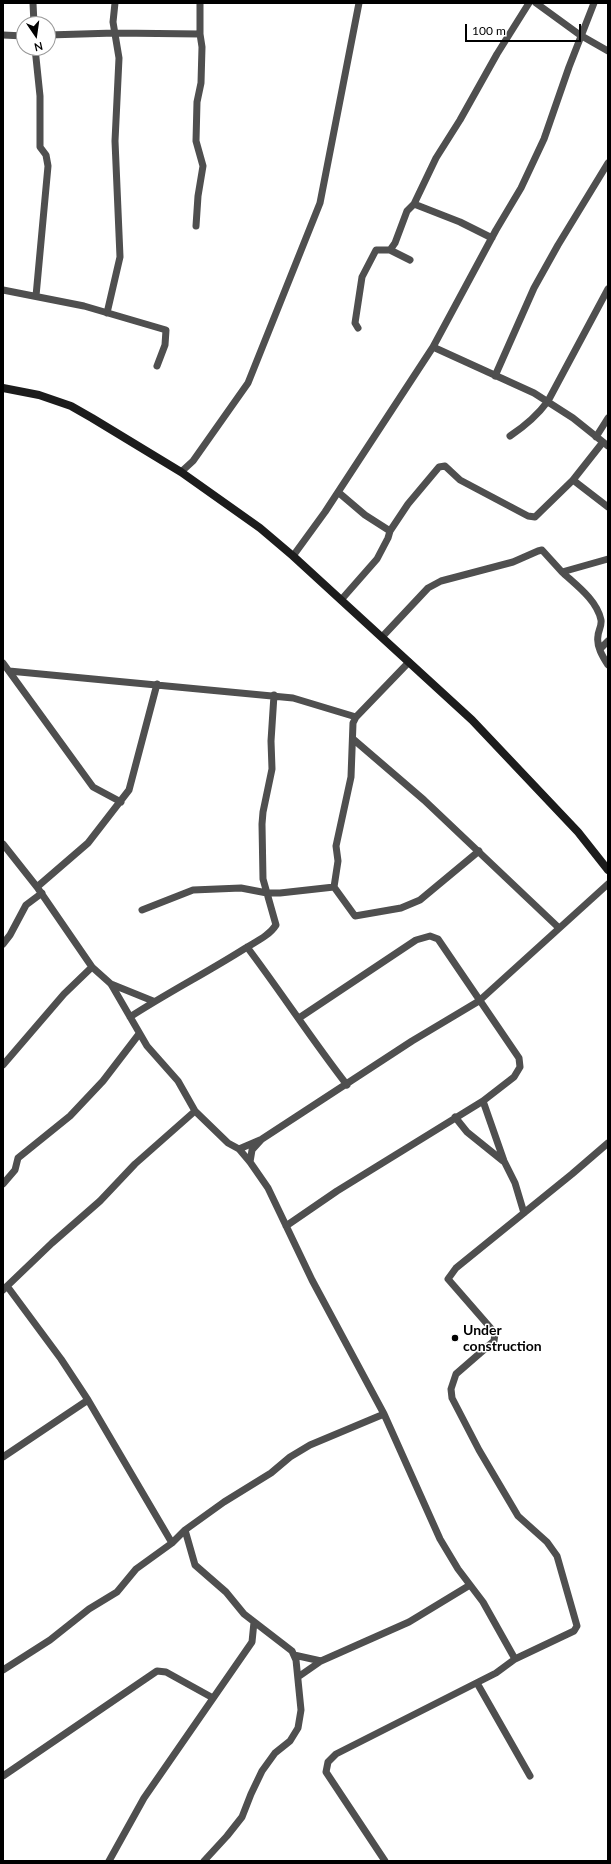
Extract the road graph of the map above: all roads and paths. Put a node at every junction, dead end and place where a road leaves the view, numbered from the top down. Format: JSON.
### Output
{"nodes":[{"id":1,"x":33,"y":3,"type":"edge"},
{"id":2,"x":115,"y":3,"type":"edge"},
{"id":3,"x":200,"y":3,"type":"edge"},
{"id":4,"x":359,"y":3,"type":"edge"},
{"id":5,"x":529,"y":3,"type":"edge"},
{"id":6,"x":536,"y":3,"type":"edge"},
{"id":7,"x":594,"y":3,"type":"edge"},
{"id":8,"x":34,"y":16,"type":"edge"},
{"id":9,"x":114,"y":33,"type":"junction"},
{"id":10,"x":200,"y":34,"type":"junction"},
{"id":11,"x":3,"y":35,"type":"edge"},
{"id":12,"x":580,"y":35,"type":"junction"},
{"id":13,"x":16,"y":36,"type":"edge"},
{"id":14,"x":56,"y":36,"type":"edge"},
{"id":15,"x":608,"y":51,"type":"edge"},
{"id":16,"x":36,"y":56,"type":"edge"},
{"id":17,"x":608,"y":163,"type":"edge"},
{"id":18,"x":414,"y":204,"type":"junction"},
{"id":19,"x":196,"y":226,"type":"dead end"},
{"id":20,"x":492,"y":238,"type":"junction"},
{"id":21,"x":390,"y":250,"type":"junction"},
{"id":22,"x":410,"y":260,"type":"dead end"},
{"id":23,"x":608,"y":289,"type":"edge"},
{"id":24,"x":3,"y":290,"type":"edge"},
{"id":25,"x":36,"y":296,"type":"junction"},
{"id":26,"x":107,"y":313,"type":"junction"},
{"id":27,"x":358,"y":328,"type":"dead end"},
{"id":28,"x":433,"y":347,"type":"junction"},
{"id":29,"x":157,"y":366,"type":"dead end"},
{"id":30,"x":495,"y":376,"type":"junction"},
{"id":31,"x":3,"y":388,"type":"edge"},
{"id":32,"x":548,"y":401,"type":"junction"},
{"id":33,"x":608,"y":418,"type":"edge"},
{"id":34,"x":510,"y":436,"type":"dead end"},
{"id":35,"x":596,"y":437,"type":"junction"},
{"id":36,"x":606,"y":444,"type":"edge"},
{"id":37,"x":181,"y":472,"type":"junction"},
{"id":38,"x":573,"y":480,"type":"junction"},
{"id":39,"x":338,"y":492,"type":"junction"},
{"id":40,"x":608,"y":506,"type":"edge"},
{"id":41,"x":390,"y":531,"type":"junction"},
{"id":42,"x":293,"y":556,"type":"junction"},
{"id":43,"x":608,"y":559,"type":"edge"},
{"id":44,"x":562,"y":572,"type":"junction"},
{"id":45,"x":341,"y":600,"type":"junction"},
{"id":46,"x":382,"y":637,"type":"junction"},
{"id":47,"x":608,"y":641,"type":"edge"},
{"id":48,"x":600,"y":649,"type":"junction"},
{"id":49,"x":409,"y":662,"type":"junction"},
{"id":50,"x":3,"y":663,"type":"edge"},
{"id":51,"x":608,"y":665,"type":"edge"},
{"id":52,"x":9,"y":671,"type":"junction"},
{"id":53,"x":157,"y":684,"type":"junction"},
{"id":54,"x":274,"y":695,"type":"junction"},
{"id":55,"x":356,"y":717,"type":"junction"},
{"id":56,"x":353,"y":739,"type":"junction"},
{"id":57,"x":121,"y":802,"type":"junction"},
{"id":58,"x":3,"y":844,"type":"edge"},
{"id":59,"x":479,"y":851,"type":"junction"},
{"id":60,"x":608,"y":870,"type":"edge"},
{"id":61,"x":608,"y":884,"type":"edge"},
{"id":62,"x":334,"y":887,"type":"junction"},
{"id":63,"x":40,"y":890,"type":"junction"},
{"id":64,"x":267,"y":893,"type":"junction"},
{"id":65,"x":142,"y":910,"type":"dead end"},
{"id":66,"x":559,"y":928,"type":"junction"},
{"id":67,"x":3,"y":944,"type":"edge"},
{"id":68,"x":247,"y":947,"type":"junction"},
{"id":69,"x":92,"y":967,"type":"junction"},
{"id":70,"x":111,"y":984,"type":"junction"},
{"id":71,"x":479,"y":1001,"type":"junction"},
{"id":72,"x":153,"y":1002,"type":"junction"},
{"id":73,"x":130,"y":1017,"type":"junction"},
{"id":74,"x":299,"y":1018,"type":"junction"},
{"id":75,"x":139,"y":1034,"type":"junction"},
{"id":76,"x":3,"y":1065,"type":"edge"},
{"id":77,"x":347,"y":1085,"type":"junction"},
{"id":78,"x":484,"y":1101,"type":"junction"},
{"id":79,"x":195,"y":1111,"type":"junction"},
{"id":80,"x":455,"y":1117,"type":"junction"},
{"id":81,"x":262,"y":1139,"type":"junction"},
{"id":82,"x":608,"y":1143,"type":"edge"},
{"id":83,"x":239,"y":1149,"type":"junction"},
{"id":84,"x":504,"y":1161,"type":"junction"},
{"id":85,"x":250,"y":1162,"type":"junction"},
{"id":86,"x":3,"y":1184,"type":"edge"},
{"id":87,"x":524,"y":1214,"type":"junction"},
{"id":88,"x":286,"y":1226,"type":"junction"},
{"id":89,"x":5,"y":1288,"type":"edge"},
{"id":90,"x":88,"y":1400,"type":"junction"},
{"id":91,"x":384,"y":1414,"type":"junction"},
{"id":92,"x":3,"y":1457,"type":"edge"},
{"id":93,"x":185,"y":1530,"type":"junction"},
{"id":94,"x":172,"y":1543,"type":"junction"},
{"id":95,"x":470,"y":1585,"type":"junction"},
{"id":96,"x":254,"y":1622,"type":"junction"},
{"id":97,"x":294,"y":1655,"type":"junction"},
{"id":98,"x":515,"y":1659,"type":"junction"},
{"id":99,"x":321,"y":1661,"type":"junction"},
{"id":100,"x":3,"y":1670,"type":"edge"},
{"id":101,"x":298,"y":1677,"type":"junction"},
{"id":102,"x":477,"y":1683,"type":"junction"},
{"id":103,"x":214,"y":1698,"type":"junction"},
{"id":104,"x":3,"y":1776,"type":"edge"},
{"id":105,"x":530,"y":1776,"type":"dead end"},
{"id":106,"x":113,"y":1860,"type":"edge"},
{"id":107,"x":204,"y":1861,"type":"edge"},
{"id":108,"x":385,"y":1861,"type":"edge"}],
"edges":[{"from":1,"to":8,"type":"street"},
{"from":2,"to":9,"type":"street"},
{"from":3,"to":10,"type":"street"},
{"from":4,"to":37,"type":"street"},
{"from":5,"to":18,"type":"street"},
{"from":6,"to":12,"type":"street"},
{"from":7,"to":12,"type":"street"},
{"from":9,"to":10,"type":"street"},
{"from":9,"to":14,"type":"street"},
{"from":9,"to":26,"type":"street"},
{"from":10,"to":19,"type":"street"},
{"from":11,"to":13,"type":"street"},
{"from":12,"to":15,"type":"street"},
{"from":12,"to":20,"type":"street"},
{"from":16,"to":25,"type":"street"},
{"from":17,"to":30,"type":"street"},
{"from":18,"to":20,"type":"street"},
{"from":18,"to":21,"type":"street"},
{"from":20,"to":28,"type":"street"},
{"from":21,"to":22,"type":"street"},
{"from":21,"to":27,"type":"street"},
{"from":23,"to":32,"type":"street"},
{"from":24,"to":25,"type":"street"},
{"from":25,"to":26,"type":"street"},
{"from":26,"to":29,"type":"street"},
{"from":28,"to":30,"type":"street"},
{"from":28,"to":39,"type":"street"},
{"from":30,"to":32,"type":"street"},
{"from":31,"to":37,"type":"street"},
{"from":32,"to":34,"type":"street"},
{"from":32,"to":35,"type":"street"},
{"from":33,"to":35,"type":"street"},
{"from":35,"to":36,"type":"street"},
{"from":36,"to":38,"type":"street"},
{"from":37,"to":42,"type":"street"},
{"from":38,"to":40,"type":"street"},
{"from":38,"to":41,"type":"street"},
{"from":39,"to":41,"type":"street"},
{"from":39,"to":42,"type":"street"},
{"from":41,"to":45,"type":"street"},
{"from":42,"to":45,"type":"street"},
{"from":43,"to":44,"type":"street"},
{"from":44,"to":46,"type":"street"},
{"from":44,"to":48,"type":"street"},
{"from":45,"to":46,"type":"street"},
{"from":46,"to":49,"type":"street"},
{"from":47,"to":48,"type":"street"},
{"from":48,"to":51,"type":"street"},
{"from":49,"to":55,"type":"street"},
{"from":49,"to":60,"type":"street"},
{"from":50,"to":52,"type":"street"},
{"from":52,"to":53,"type":"street"},
{"from":52,"to":57,"type":"street"},
{"from":53,"to":54,"type":"street"},
{"from":53,"to":57,"type":"street"},
{"from":54,"to":55,"type":"street"},
{"from":54,"to":64,"type":"street"},
{"from":55,"to":56,"type":"street"},
{"from":56,"to":59,"type":"street"},
{"from":56,"to":62,"type":"street"},
{"from":57,"to":63,"type":"street"},
{"from":58,"to":63,"type":"street"},
{"from":59,"to":62,"type":"street"},
{"from":59,"to":66,"type":"street"},
{"from":61,"to":66,"type":"street"},
{"from":62,"to":64,"type":"street"},
{"from":63,"to":67,"type":"street"},
{"from":63,"to":69,"type":"street"},
{"from":64,"to":65,"type":"street"},
{"from":64,"to":68,"type":"street"},
{"from":66,"to":71,"type":"street"},
{"from":68,"to":72,"type":"street"},
{"from":68,"to":74,"type":"street"},
{"from":69,"to":70,"type":"street"},
{"from":69,"to":76,"type":"street"},
{"from":70,"to":72,"type":"street"},
{"from":70,"to":73,"type":"street"},
{"from":71,"to":74,"type":"street"},
{"from":71,"to":77,"type":"street"},
{"from":71,"to":78,"type":"street"},
{"from":72,"to":73,"type":"street"},
{"from":73,"to":75,"type":"street"},
{"from":74,"to":77,"type":"street"},
{"from":75,"to":79,"type":"street"},
{"from":75,"to":86,"type":"street"},
{"from":77,"to":81,"type":"street"},
{"from":78,"to":80,"type":"street"},
{"from":78,"to":84,"type":"street"},
{"from":79,"to":83,"type":"street"},
{"from":79,"to":89,"type":"street"},
{"from":80,"to":84,"type":"street"},
{"from":80,"to":88,"type":"street"},
{"from":81,"to":83,"type":"street"},
{"from":81,"to":85,"type":"street"},
{"from":82,"to":87,"type":"street"},
{"from":83,"to":85,"type":"street"},
{"from":84,"to":87,"type":"street"},
{"from":85,"to":88,"type":"street"},
{"from":87,"to":98,"type":"street"},
{"from":88,"to":91,"type":"street"},
{"from":89,"to":90,"type":"street"},
{"from":90,"to":92,"type":"street"},
{"from":90,"to":94,"type":"street"},
{"from":91,"to":93,"type":"street"},
{"from":91,"to":95,"type":"street"},
{"from":93,"to":94,"type":"street"},
{"from":93,"to":96,"type":"street"},
{"from":94,"to":100,"type":"street"},
{"from":95,"to":98,"type":"street"},
{"from":95,"to":99,"type":"street"},
{"from":96,"to":97,"type":"street"},
{"from":96,"to":103,"type":"street"},
{"from":97,"to":99,"type":"street"},
{"from":97,"to":101,"type":"street"},
{"from":98,"to":102,"type":"street"},
{"from":99,"to":101,"type":"street"},
{"from":101,"to":107,"type":"street"},
{"from":102,"to":105,"type":"street"},
{"from":102,"to":108,"type":"street"},
{"from":103,"to":104,"type":"street"},
{"from":103,"to":106,"type":"street"}]}
